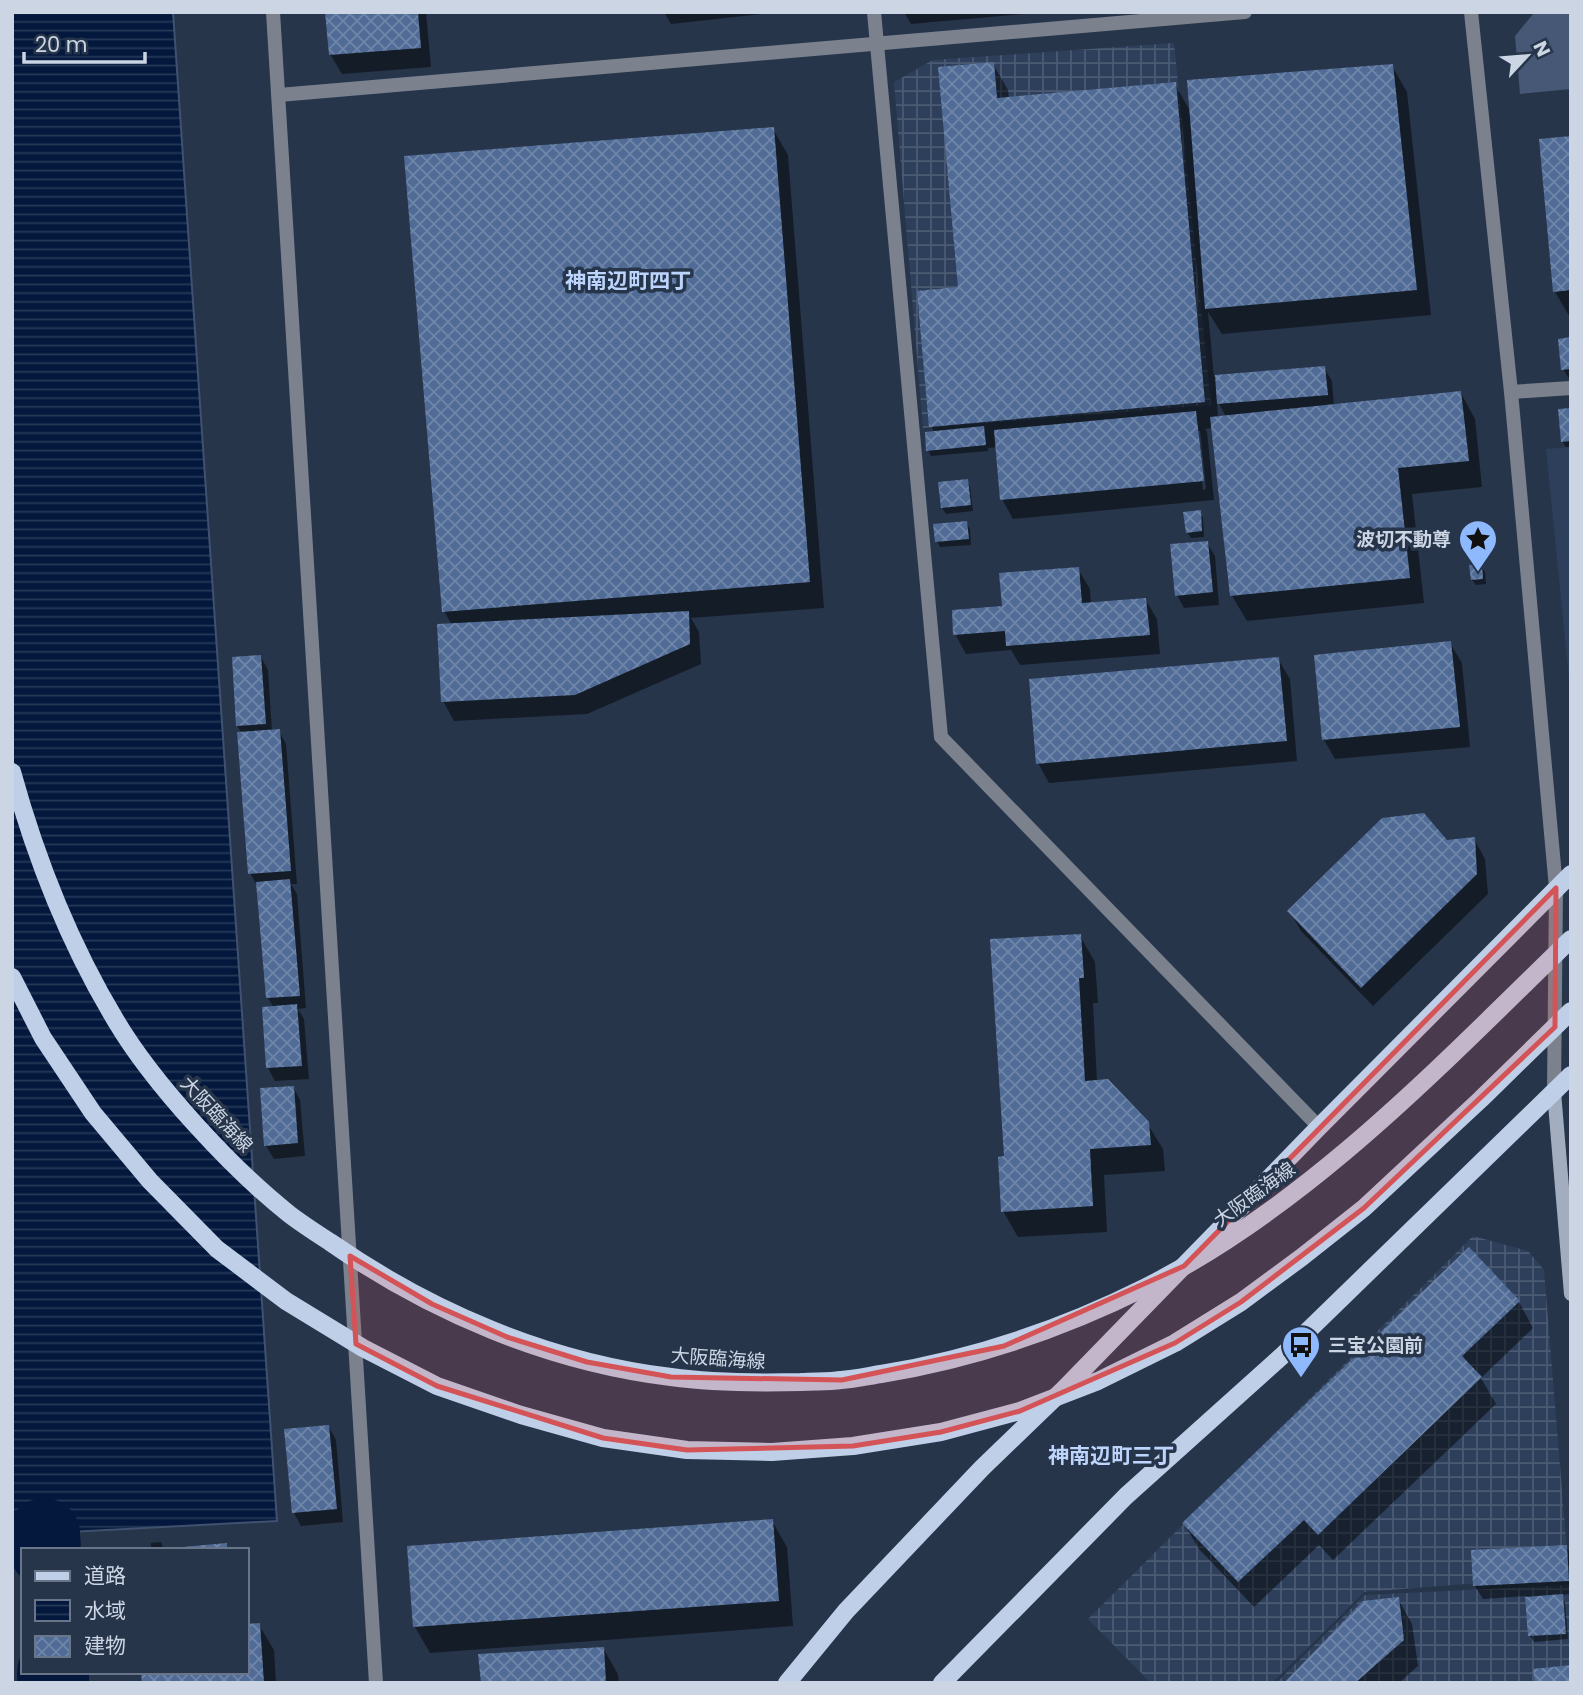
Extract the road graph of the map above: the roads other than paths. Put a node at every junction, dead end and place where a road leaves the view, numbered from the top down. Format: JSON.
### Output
{"nodes":[{"id":1,"x":273,"y":12,"type":"edge"},
{"id":2,"x":874,"y":12,"type":"edge"},
{"id":3,"x":1245,"y":12,"type":"edge"},
{"id":4,"x":1471,"y":12,"type":"edge"},
{"id":5,"x":877,"y":44,"type":"junction"},
{"id":6,"x":279,"y":94,"type":"junction"},
{"id":7,"x":1571,"y":388,"type":"edge"},
{"id":8,"x":1511,"y":392,"type":"junction"},
{"id":9,"x":12,"y":772,"type":"edge"},
{"id":10,"x":1571,"y":874,"type":"edge"},
{"id":11,"x":1556,"y":888,"type":"junction"},
{"id":12,"x":1571,"y":939,"type":"edge"},
{"id":13,"x":12,"y":977,"type":"edge"},
{"id":14,"x":1571,"y":1012,"type":"edge"},
{"id":15,"x":1571,"y":1075,"type":"edge"},
{"id":16,"x":1554,"y":1093,"type":"junction"},
{"id":17,"x":1319,"y":1127,"type":"junction"},
{"id":18,"x":1567,"y":1217,"type":"edge"},
{"id":19,"x":1571,"y":1294,"type":"edge"},
{"id":20,"x":376,"y":1683,"type":"edge"},
{"id":21,"x":787,"y":1683,"type":"edge"},
{"id":22,"x":942,"y":1683,"type":"edge"}],
"edges":[{"from":1,"to":6,"type":"street"},
{"from":2,"to":5,"type":"street"},
{"from":3,"to":5,"type":"street"},
{"from":4,"to":8,"type":"street"},
{"from":5,"to":6,"type":"street"},
{"from":5,"to":17,"type":"street"},
{"from":6,"to":20,"type":"street"},
{"from":7,"to":8,"type":"street"},
{"from":8,"to":11,"type":"street"},
{"from":9,"to":12,"type":"main road","name":"大阪臨海線","bridge":true},
{"from":10,"to":11,"type":"main road"},
{"from":11,"to":16,"type":"street"},
{"from":11,"to":17,"type":"main road"},
{"from":13,"to":14,"type":"main road","bridge":true},
{"from":15,"to":16,"type":"main road"},
{"from":16,"to":18,"type":"street"},
{"from":16,"to":22,"type":"main road"},
{"from":17,"to":21,"type":"main road"},
{"from":18,"to":19,"type":"street"}]}
